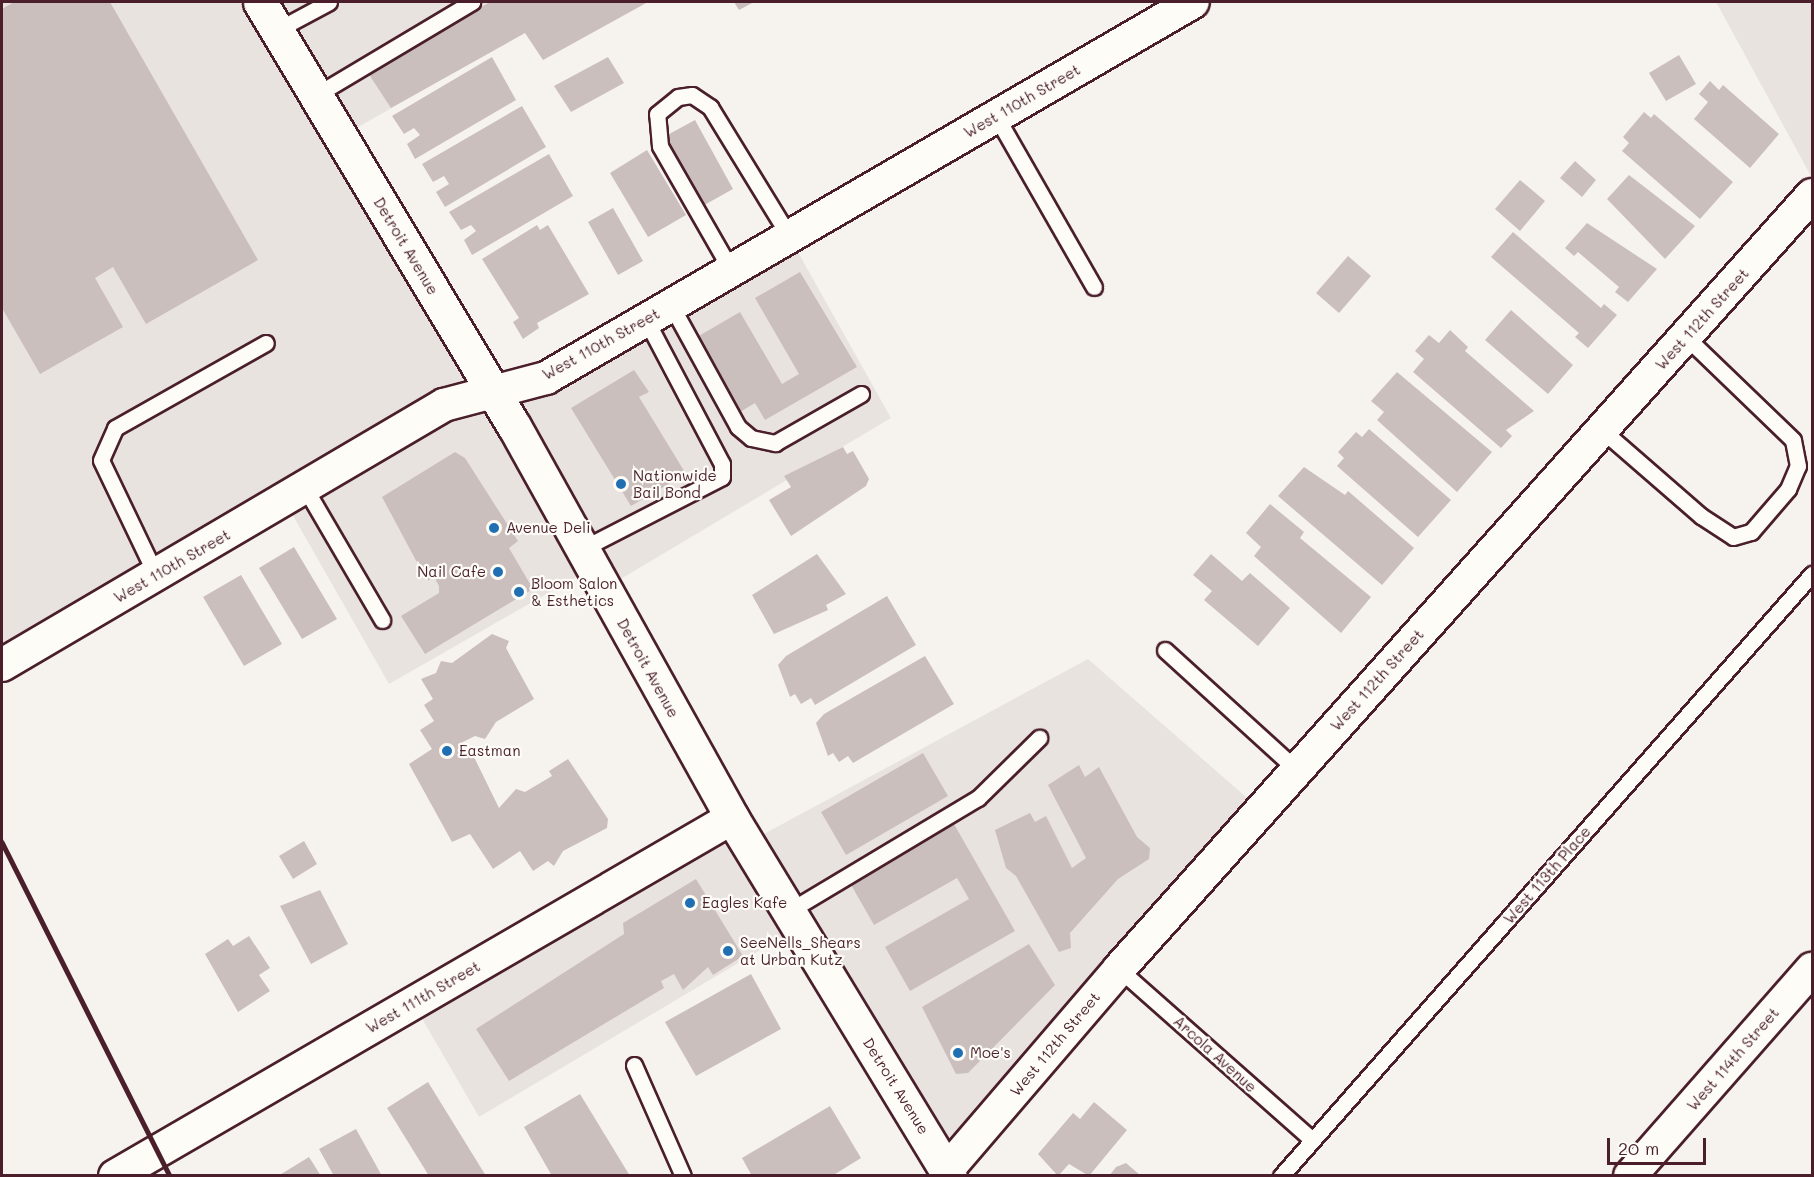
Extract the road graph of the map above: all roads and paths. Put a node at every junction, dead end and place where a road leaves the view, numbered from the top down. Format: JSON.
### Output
{"nodes":[{"id":1,"x":260,"y":2,"type":"edge"},
{"id":2,"x":329,"y":2,"type":"edge"},
{"id":3,"x":472,"y":2,"type":"edge"},
{"id":4,"x":1193,"y":2,"type":"edge"},
{"id":5,"x":277,"y":30,"type":"junction"},
{"id":6,"x":316,"y":95,"type":"junction"},
{"id":7,"x":996,"y":116,"type":"junction"},
{"id":8,"x":1812,"y":195,"type":"edge"},
{"id":9,"x":789,"y":236,"type":"junction"},
{"id":10,"x":731,"y":270,"type":"junction"},
{"id":11,"x":1094,"y":287,"type":"dead end"},
{"id":12,"x":658,"y":312,"type":"junction"},
{"id":13,"x":1686,"y":337,"type":"junction"},
{"id":14,"x":266,"y":343,"type":"dead end"},
{"id":15,"x":493,"y":391,"type":"junction"},
{"id":16,"x":861,"y":394,"type":"dead end"},
{"id":17,"x":1602,"y":429,"type":"junction"},
{"id":18,"x":305,"y":488,"type":"junction"},
{"id":19,"x":582,"y":549,"type":"junction"},
{"id":20,"x":1812,"y":574,"type":"edge"},
{"id":21,"x":156,"y":575,"type":"junction"},
{"id":22,"x":382,"y":620,"type":"dead end"},
{"id":23,"x":1165,"y":650,"type":"dead end"},
{"id":24,"x":2,"y":665,"type":"edge"},
{"id":25,"x":1039,"y":738,"type":"dead end"},
{"id":26,"x":1297,"y":770,"type":"junction"},
{"id":27,"x":732,"y":818,"type":"junction"},
{"id":28,"x":789,"y":911,"type":"junction"},
{"id":29,"x":1119,"y":969,"type":"junction"},
{"id":30,"x":1812,"y":969,"type":"edge"},
{"id":31,"x":634,"y":1065,"type":"dead end"},
{"id":32,"x":1312,"y":1140,"type":"junction"},
{"id":33,"x":949,"y":1173,"type":"edge"},
{"id":34,"x":115,"y":1176,"type":"edge"},
{"id":35,"x":683,"y":1176,"type":"edge"},
{"id":36,"x":1281,"y":1176,"type":"edge"},
{"id":37,"x":1630,"y":1176,"type":"edge"}],
"edges":[{"from":1,"to":5,"type":"main road","name":"Detroit Avenue"},
{"from":2,"to":5,"type":"lane"},
{"from":3,"to":6,"type":"lane"},
{"from":4,"to":7,"type":"street","name":"West 110th Street"},
{"from":5,"to":6,"type":"main road","name":"Detroit Avenue"},
{"from":6,"to":15,"type":"main road","name":"Detroit Avenue"},
{"from":7,"to":9,"type":"street","name":"West 110th Street"},
{"from":7,"to":11,"type":"lane"},
{"from":8,"to":13,"type":"street","name":"West 112th Street"},
{"from":9,"to":10,"type":"street","name":"West 110th Street"},
{"from":9,"to":10,"type":"lane"},
{"from":10,"to":12,"type":"street","name":"West 110th Street"},
{"from":12,"to":15,"type":"street","name":"West 110th Street"},
{"from":12,"to":16,"type":"lane"},
{"from":12,"to":19,"type":"lane"},
{"from":13,"to":17,"type":"street","name":"West 112th Street"},
{"from":13,"to":17,"type":"lane"},
{"from":14,"to":21,"type":"lane"},
{"from":15,"to":18,"type":"street","name":"West 110th Street"},
{"from":15,"to":19,"type":"main road","name":"Detroit Avenue"},
{"from":17,"to":26,"type":"street","name":"West 112th Street"},
{"from":18,"to":21,"type":"street","name":"West 110th Street"},
{"from":18,"to":22,"type":"lane"},
{"from":19,"to":27,"type":"main road","name":"Detroit Avenue"},
{"from":20,"to":32,"type":"lane","name":"West 113th Place"},
{"from":21,"to":24,"type":"street","name":"West 110th Street"},
{"from":23,"to":26,"type":"lane"},
{"from":25,"to":28,"type":"lane"},
{"from":26,"to":29,"type":"street","name":"West 112th Street"},
{"from":27,"to":28,"type":"main road","name":"Detroit Avenue"},
{"from":27,"to":34,"type":"street","name":"West 111th Street"},
{"from":28,"to":33,"type":"main road","name":"Detroit Avenue"},
{"from":29,"to":32,"type":"lane","name":"Arcola Avenue"},
{"from":29,"to":33,"type":"street","name":"West 112th Street"},
{"from":30,"to":37,"type":"street","name":"West 114th Street"},
{"from":31,"to":35,"type":"lane"},
{"from":32,"to":36,"type":"lane","name":"West 113th Place"}]}
